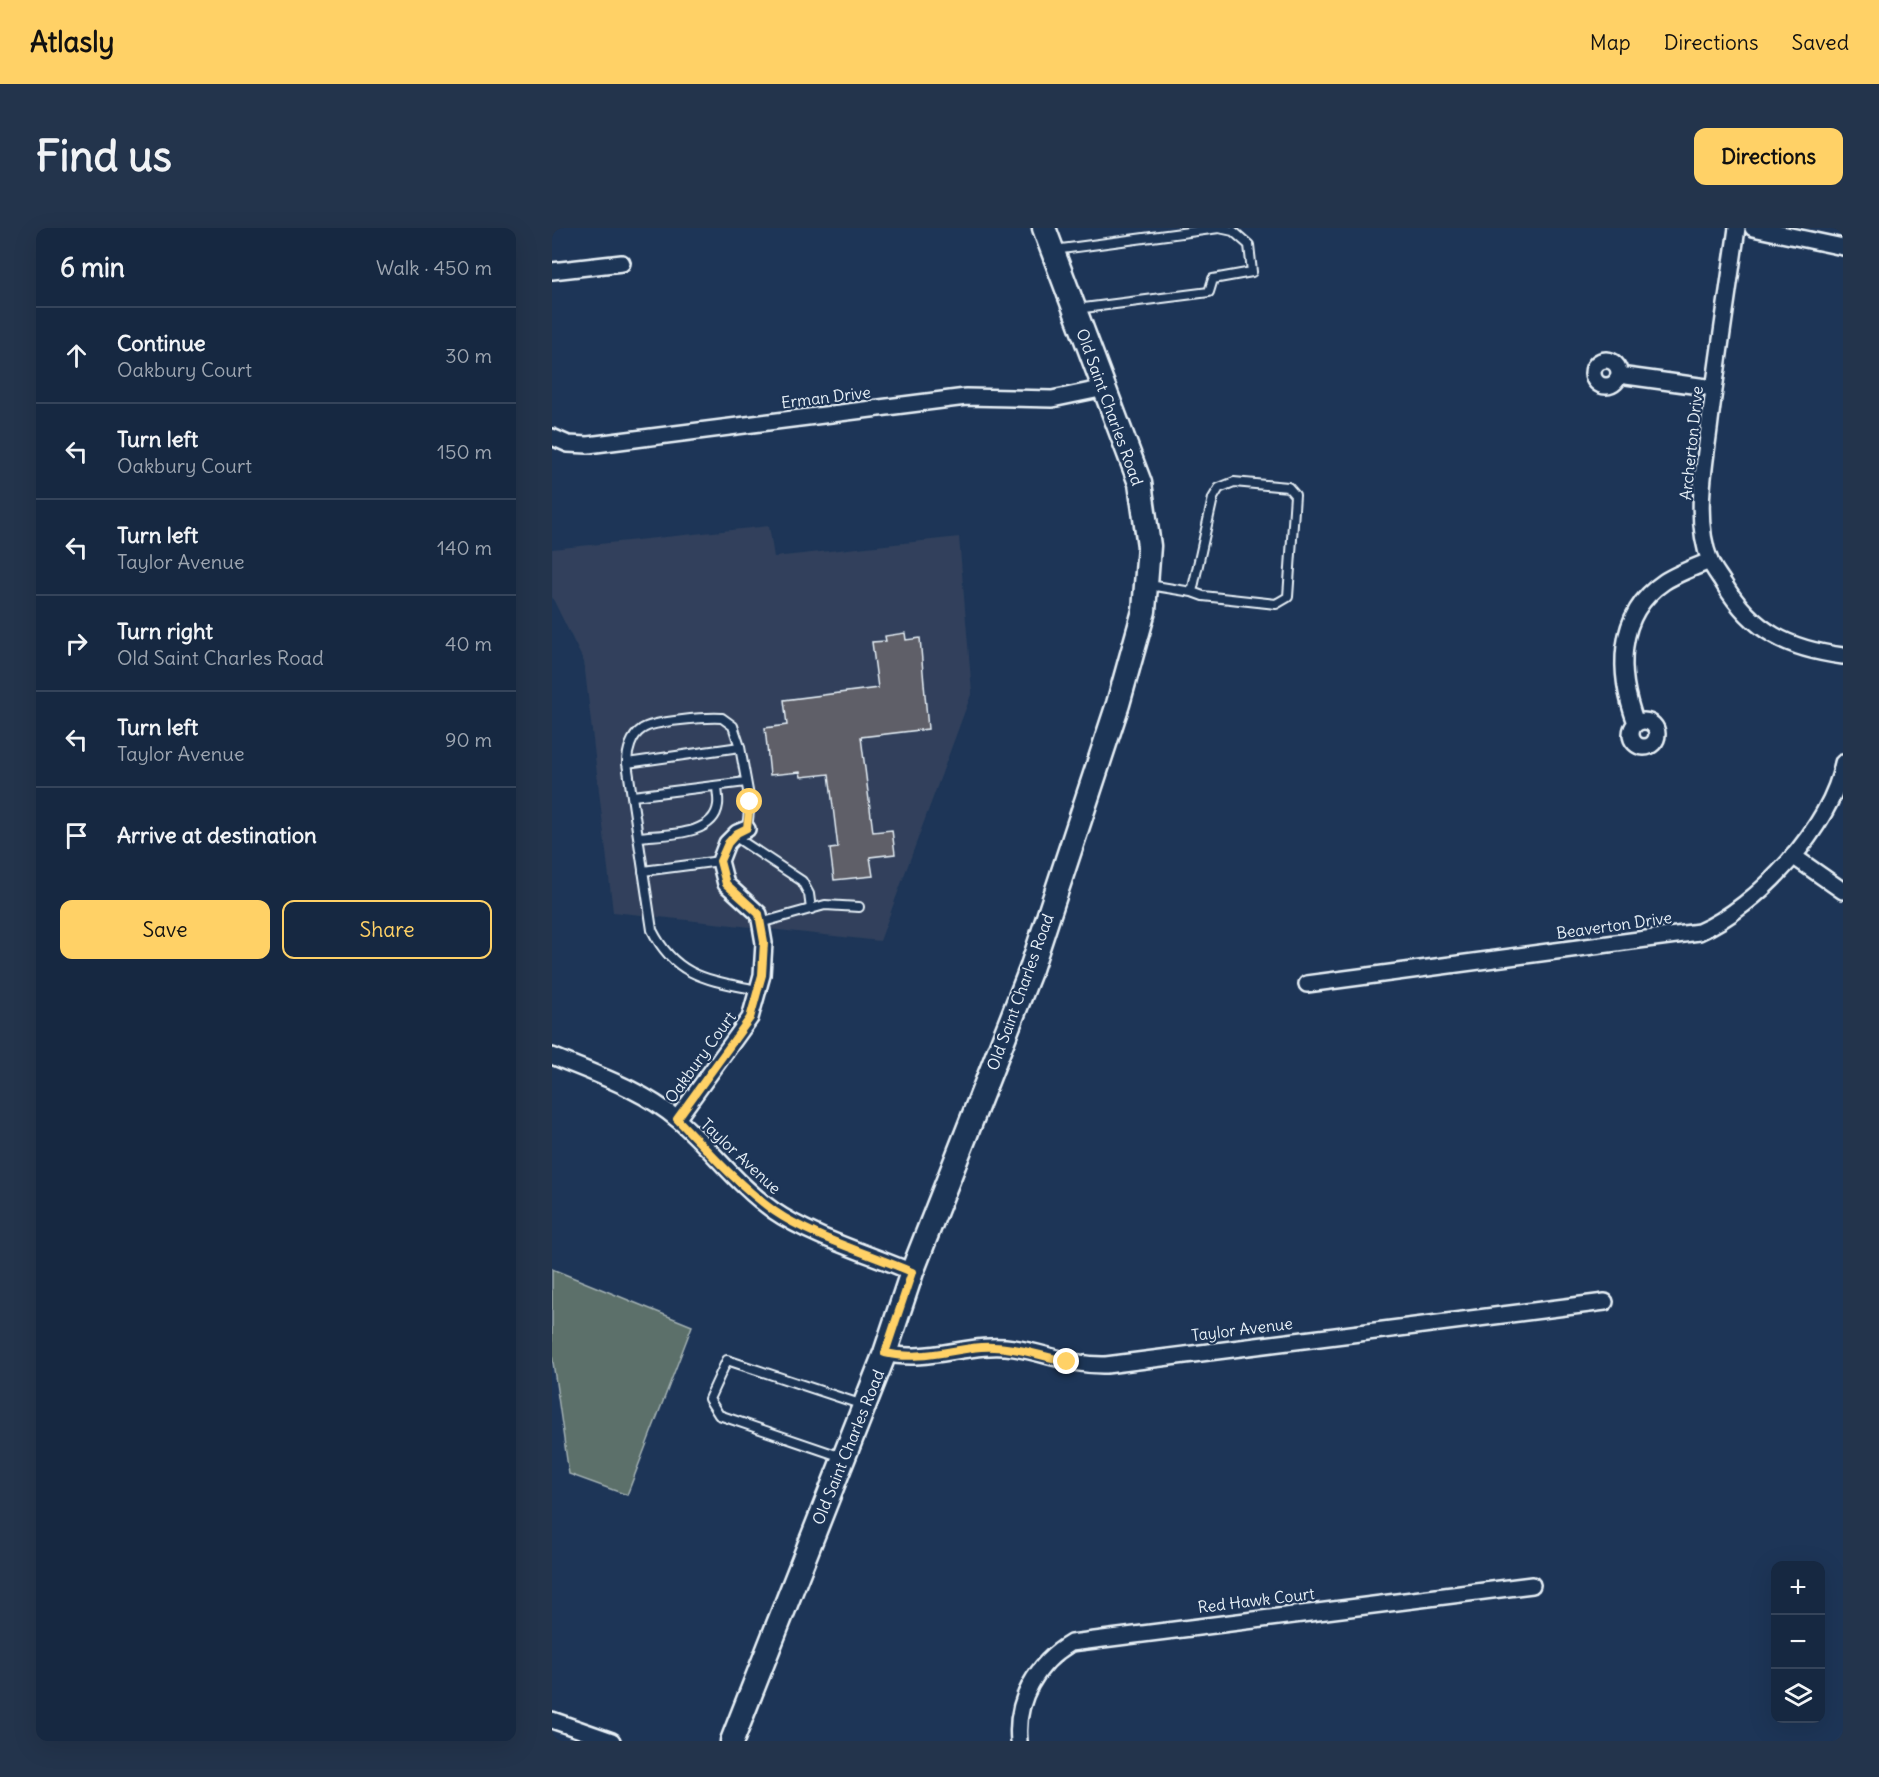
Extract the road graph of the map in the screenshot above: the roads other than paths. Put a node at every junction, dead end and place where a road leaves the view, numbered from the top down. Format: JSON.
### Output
{"nodes":[{"id":1,"x":1044,"y":228,"type":"edge"},
{"id":2,"x":1219,"y":228,"type":"edge"},
{"id":3,"x":1737,"y":228,"type":"edge"},
{"id":4,"x":1753,"y":228,"type":"edge"},
{"id":5,"x":1843,"y":247,"type":"edge"},
{"id":6,"x":1053,"y":250,"type":"junction"},
{"id":7,"x":622,"y":263,"type":"dead end"},
{"id":8,"x":552,"y":272,"type":"edge"},
{"id":9,"x":1075,"y":310,"type":"junction"},
{"id":10,"x":1618,"y":375,"type":"dead end"},
{"id":11,"x":1105,"y":388,"type":"junction"},
{"id":12,"x":1714,"y":388,"type":"junction"},
{"id":13,"x":552,"y":437,"type":"edge"},
{"id":14,"x":1710,"y":561,"type":"junction"},
{"id":15,"x":1148,"y":585,"type":"junction"},
{"id":16,"x":1192,"y":592,"type":"junction"},
{"id":17,"x":1843,"y":656,"type":"edge"},
{"id":18,"x":1636,"y":723,"type":"dead end"},
{"id":19,"x":740,"y":747,"type":"junction"},
{"id":20,"x":627,"y":763,"type":"junction"},
{"id":21,"x":1843,"y":763,"type":"edge"},
{"id":22,"x":746,"y":782,"type":"junction"},
{"id":23,"x":717,"y":786,"type":"junction"},
{"id":24,"x":633,"y":796,"type":"junction"},
{"id":25,"x":741,"y":832,"type":"junction"},
{"id":26,"x":639,"y":837,"type":"junction"},
{"id":27,"x":1793,"y":856,"type":"junction"},
{"id":28,"x":720,"y":861,"type":"junction"},
{"id":29,"x":643,"y":871,"type":"junction"},
{"id":30,"x":1843,"y":891,"type":"edge"},
{"id":31,"x":859,"y":907,"type":"dead end"},
{"id":32,"x":811,"y":909,"type":"junction"},
{"id":33,"x":760,"y":923,"type":"junction"},
{"id":34,"x":1306,"y":984,"type":"dead end"},
{"id":35,"x":758,"y":990,"type":"junction"},
{"id":36,"x":552,"y":1056,"type":"edge"},
{"id":37,"x":677,"y":1119,"type":"junction"},
{"id":38,"x":912,"y":1272,"type":"junction"},
{"id":39,"x":1605,"y":1302,"type":"dead end"},
{"id":40,"x":885,"y":1353,"type":"junction"},
{"id":41,"x":864,"y":1406,"type":"junction"},
{"id":42,"x":843,"y":1458,"type":"junction"},
{"id":43,"x":1532,"y":1585,"type":"dead end"},
{"id":44,"x":552,"y":1720,"type":"edge"},
{"id":45,"x":612,"y":1741,"type":"edge"},
{"id":46,"x":732,"y":1741,"type":"edge"},
{"id":47,"x":1019,"y":1741,"type":"edge"}],
"edges":[{"from":1,"to":6,"type":"street","name":"Old Saint Charles Road"},
{"from":2,"to":6,"type":"lane"},
{"from":2,"to":9,"type":"lane"},
{"from":3,"to":12,"type":"street","name":"Archerton Drive"},
{"from":4,"to":5,"type":"street"},
{"from":6,"to":9,"type":"street","name":"Old Saint Charles Road"},
{"from":7,"to":8,"type":"street"},
{"from":9,"to":11,"type":"street","name":"Old Saint Charles Road"},
{"from":10,"to":12,"type":"street"},
{"from":11,"to":13,"type":"street","name":"Erman Drive"},
{"from":11,"to":15,"type":"street","name":"Old Saint Charles Road"},
{"from":12,"to":14,"type":"street","name":"Archerton Drive"},
{"from":14,"to":17,"type":"street","name":"Archerton Drive"},
{"from":14,"to":18,"type":"street"},
{"from":15,"to":16,"type":"lane"},
{"from":15,"to":38,"type":"street","name":"Old Saint Charles Road"},
{"from":16,"to":16,"type":"lane"},
{"from":19,"to":20,"type":"lane"},
{"from":19,"to":20,"type":"lane"},
{"from":19,"to":22,"type":"lane"},
{"from":20,"to":24,"type":"lane"},
{"from":21,"to":27,"type":"street","name":"Beaverton Drive"},
{"from":22,"to":23,"type":"lane"},
{"from":22,"to":25,"type":"lane"},
{"from":23,"to":24,"type":"lane"},
{"from":23,"to":26,"type":"lane"},
{"from":24,"to":26,"type":"lane"},
{"from":25,"to":28,"type":"street"},
{"from":25,"to":32,"type":"lane"},
{"from":26,"to":29,"type":"lane"},
{"from":27,"to":30,"type":"street"},
{"from":27,"to":34,"type":"street","name":"Beaverton Drive"},
{"from":28,"to":29,"type":"lane"},
{"from":28,"to":33,"type":"street"},
{"from":29,"to":35,"type":"lane"},
{"from":31,"to":32,"type":"lane"},
{"from":32,"to":33,"type":"lane"},
{"from":33,"to":35,"type":"street","name":"Oakbury Court"},
{"from":35,"to":37,"type":"street","name":"Oakbury Court"},
{"from":36,"to":37,"type":"street","name":"Taylor Avenue"},
{"from":37,"to":38,"type":"street","name":"Taylor Avenue"},
{"from":38,"to":40,"type":"street","name":"Old Saint Charles Road"},
{"from":39,"to":40,"type":"street","name":"Taylor Avenue"},
{"from":40,"to":41,"type":"street","name":"Old Saint Charles Road"},
{"from":41,"to":42,"type":"street","name":"Old Saint Charles Road"},
{"from":41,"to":42,"type":"lane"},
{"from":42,"to":46,"type":"street","name":"Old Saint Charles Road"},
{"from":43,"to":47,"type":"street","name":"Red Hawk Court"},
{"from":44,"to":45,"type":"street"}]}
